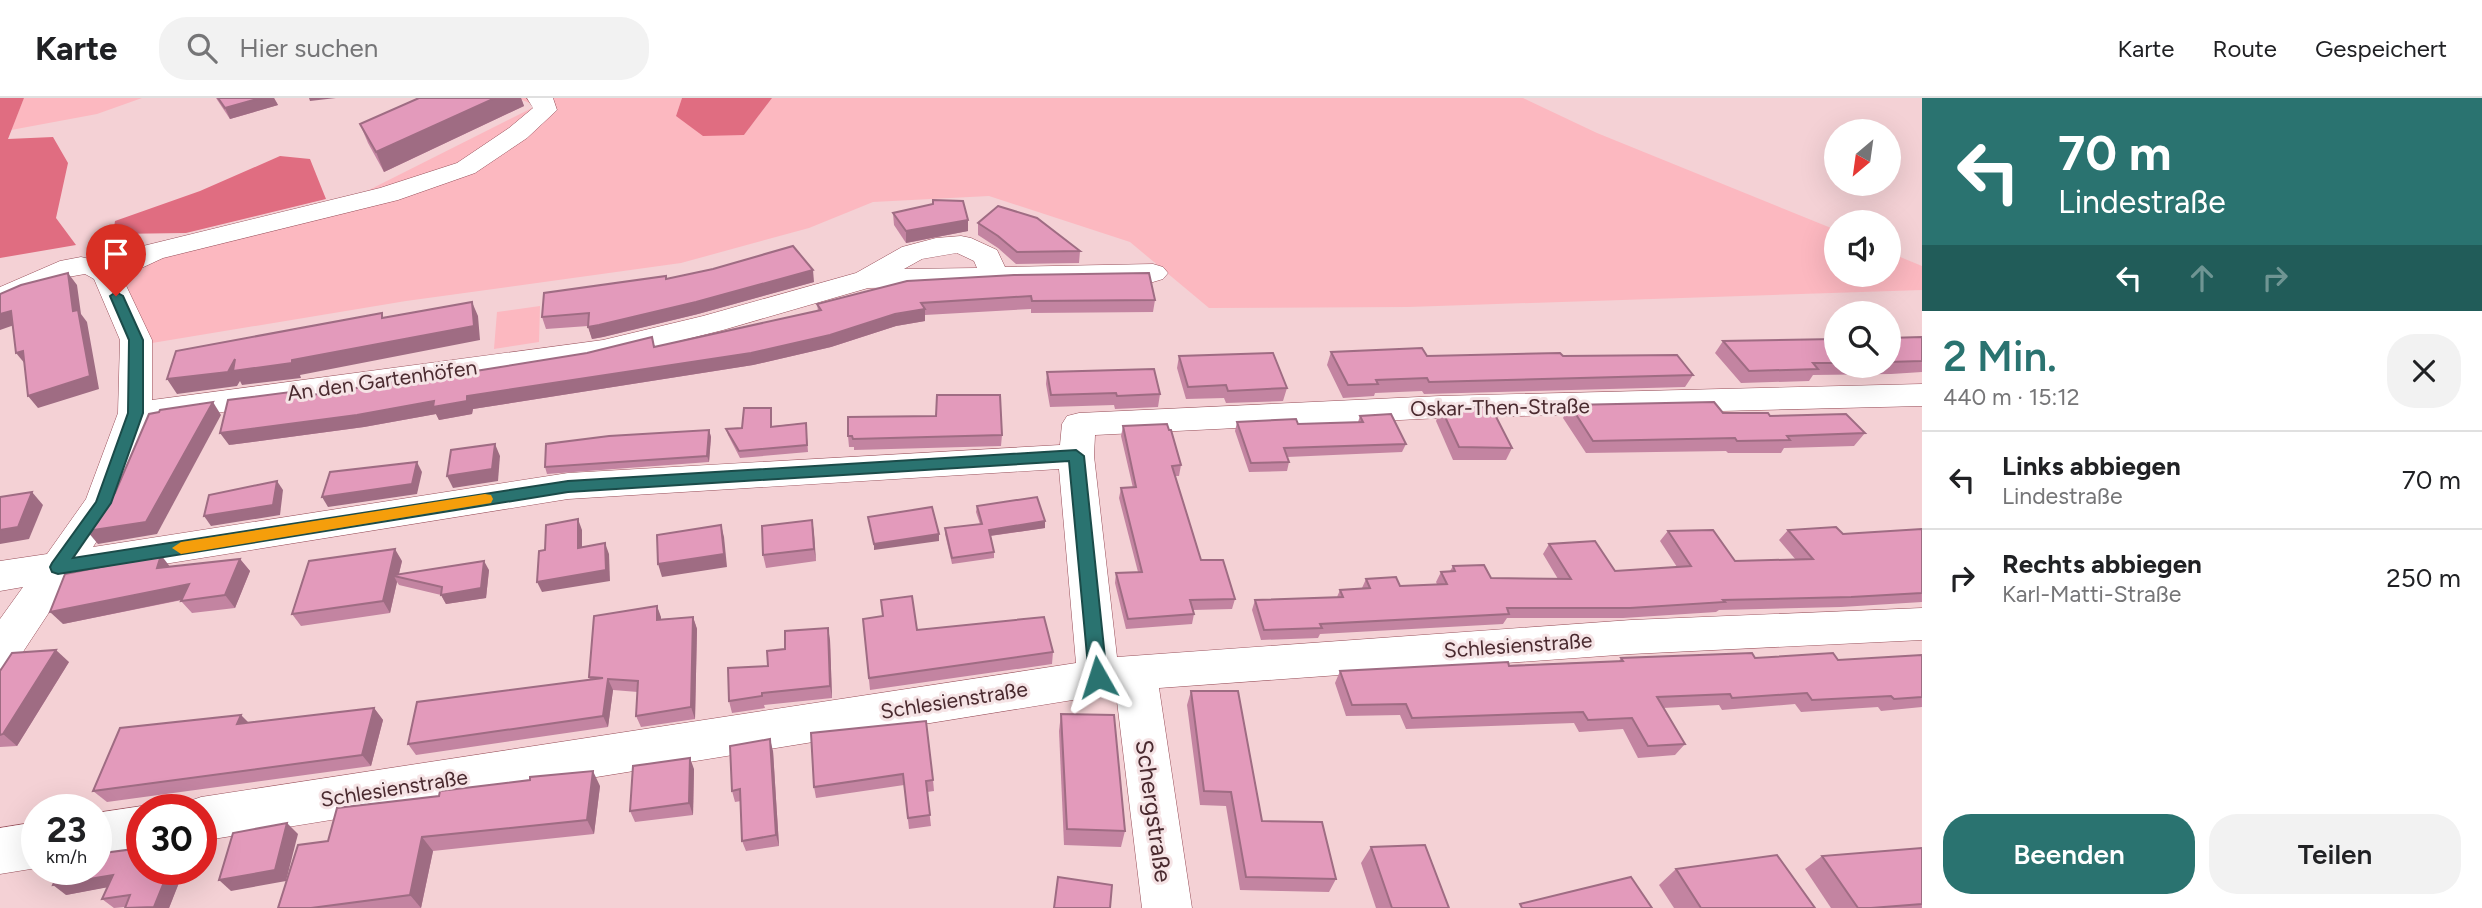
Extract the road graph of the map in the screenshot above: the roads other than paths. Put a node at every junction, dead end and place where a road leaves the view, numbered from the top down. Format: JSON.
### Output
{"nodes":[{"id":1,"x":539,"y":98,"type":"edge"},
{"id":2,"x":98,"y":270,"type":"junction"},
{"id":3,"x":1153,"y":273,"type":"dead end"},
{"id":4,"x":0,"y":299,"type":"edge"},
{"id":5,"x":1922,"y":395,"type":"edge"},
{"id":6,"x":135,"y":413,"type":"junction"},
{"id":7,"x":1078,"y":440,"type":"junction"},
{"id":8,"x":58,"y":567,"type":"junction"},
{"id":9,"x":0,"y":576,"type":"edge"},
{"id":10,"x":1922,"y":624,"type":"edge"},
{"id":11,"x":0,"y":652,"type":"edge"},
{"id":12,"x":1116,"y":675,"type":"junction"},
{"id":13,"x":217,"y":816,"type":"edge"},
{"id":14,"x":21,"y":848,"type":"edge"},
{"id":15,"x":0,"y":851,"type":"edge"},
{"id":16,"x":1167,"y":908,"type":"edge"}],
"edges":[{"from":1,"to":2,"type":"street"},
{"from":2,"to":4,"type":"street"},
{"from":2,"to":6,"type":"street"},
{"from":3,"to":6,"type":"street","name":"An den Gartenhöfen"},
{"from":5,"to":7,"type":"street","name":"Oskar-Then-Straße"},
{"from":6,"to":8,"type":"street"},
{"from":7,"to":8,"type":"street","name":"Oskar-Then-Straße"},
{"from":7,"to":12,"type":"street","name":"Schergstraße"},
{"from":8,"to":9,"type":"street","name":"Oskar-Then-Straße"},
{"from":8,"to":11,"type":"street"},
{"from":10,"to":12,"type":"street","name":"Schlesienstraße"},
{"from":12,"to":13,"type":"street","name":"Schlesienstraße"},
{"from":12,"to":16,"type":"street","name":"Schergstraße"},
{"from":14,"to":15,"type":"street"}]}
